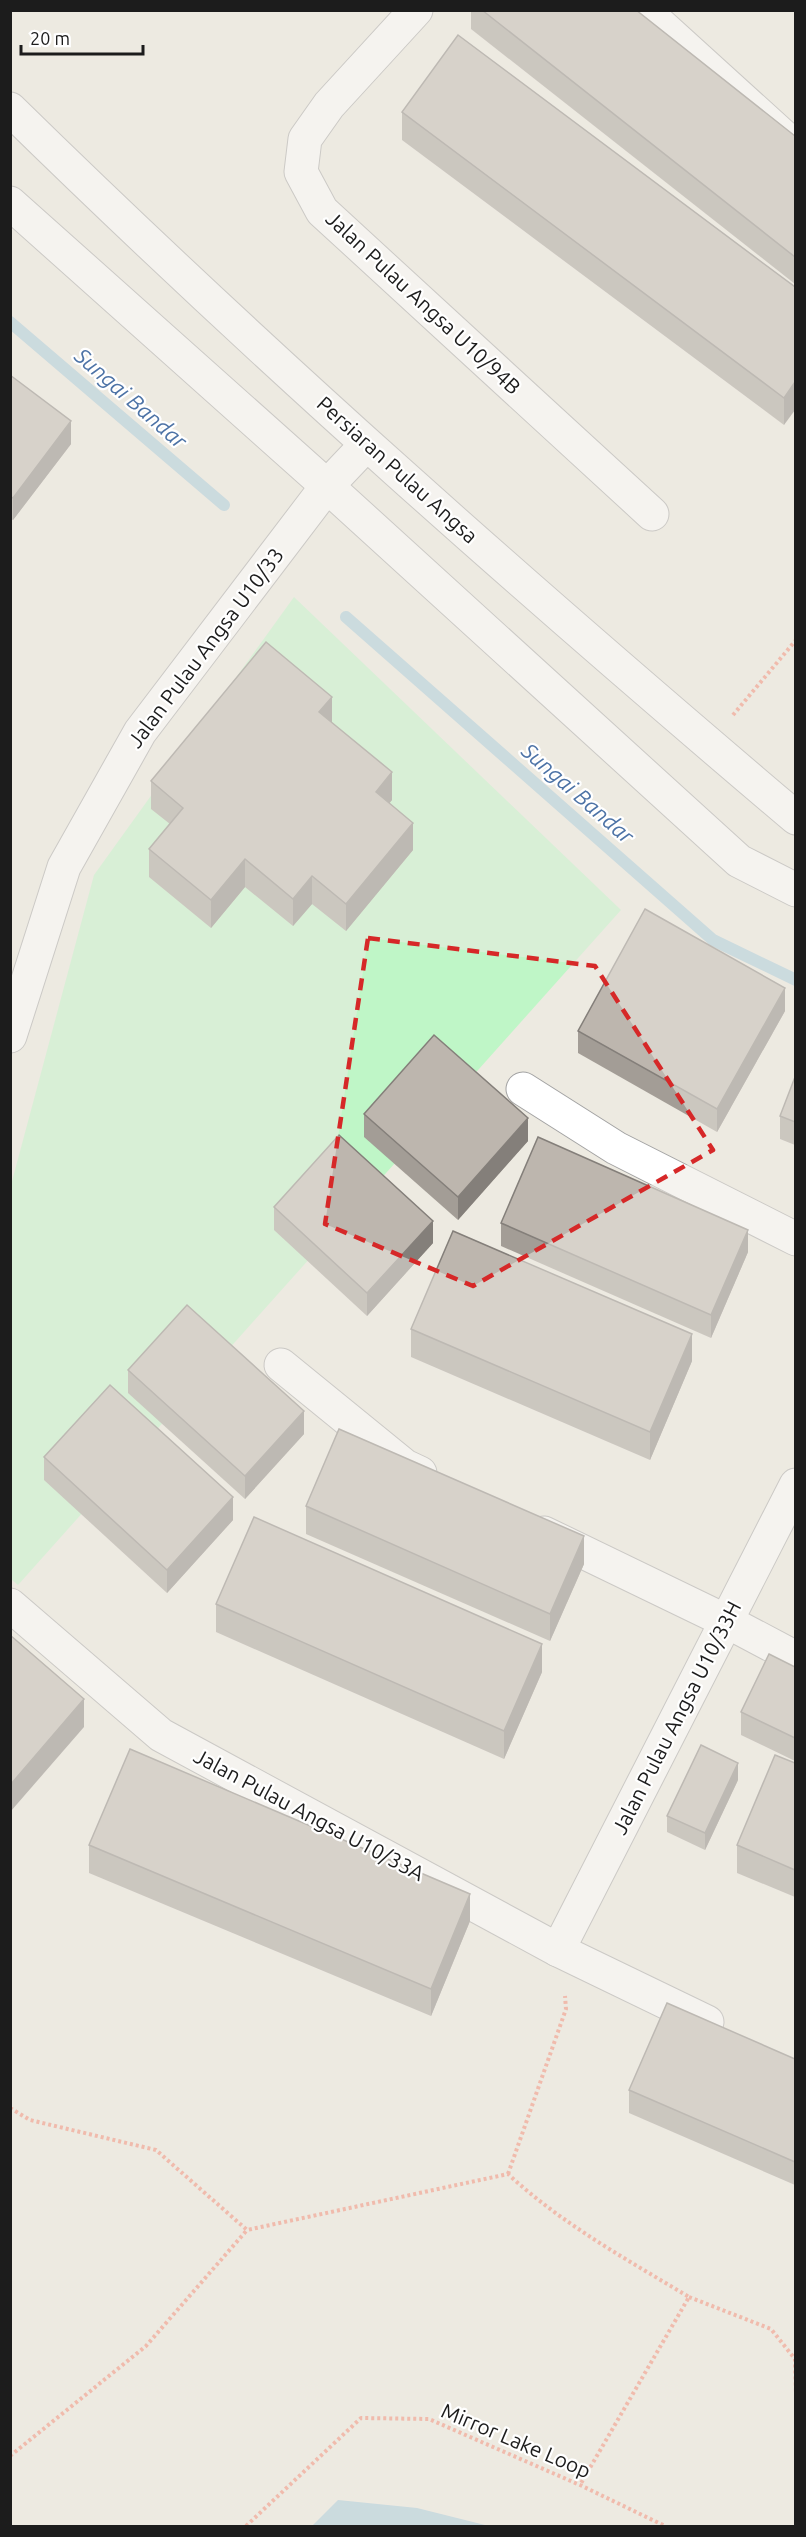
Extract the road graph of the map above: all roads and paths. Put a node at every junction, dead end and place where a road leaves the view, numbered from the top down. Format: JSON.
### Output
{"nodes":[{"id":1,"x":416,"y":10,"type":"edge"},
{"id":2,"x":644,"y":10,"type":"edge"},
{"id":3,"x":10,"y":109,"type":"edge"},
{"id":4,"x":795,"y":148,"type":"edge"},
{"id":5,"x":10,"y":203,"type":"edge"},
{"id":6,"x":366,"y":445,"type":"junction"},
{"id":7,"x":327,"y":486,"type":"junction"},
{"id":8,"x":652,"y":514,"type":"dead end"},
{"id":9,"x":795,"y":640,"type":"edge"},
{"id":10,"x":709,"y":745,"type":"junction"},
{"id":11,"x":795,"y":818,"type":"edge"},
{"id":12,"x":795,"y":890,"type":"edge"},
{"id":13,"x":10,"y":1036,"type":"edge"},
{"id":14,"x":523,"y":1089,"type":"dead end"},
{"id":15,"x":795,"y":1239,"type":"edge"},
{"id":16,"x":281,"y":1365,"type":"dead end"},
{"id":17,"x":795,"y":1485,"type":"edge"},
{"id":18,"x":448,"y":1487,"type":"edge"},
{"id":19,"x":512,"y":1518,"type":"edge"},
{"id":20,"x":10,"y":1605,"type":"edge"},
{"id":21,"x":726,"y":1621,"type":"junction"},
{"id":22,"x":795,"y":1658,"type":"edge"},
{"id":23,"x":558,"y":1950,"type":"junction"},
{"id":24,"x":734,"y":2035,"type":"edge"},
{"id":25,"x":10,"y":2108,"type":"edge"},
{"id":26,"x":508,"y":2174,"type":"junction"},
{"id":27,"x":247,"y":2230,"type":"junction"},
{"id":28,"x":688,"y":2297,"type":"junction"},
{"id":29,"x":795,"y":2394,"type":"edge"},
{"id":30,"x":10,"y":2456,"type":"edge"},
{"id":31,"x":580,"y":2485,"type":"junction"},
{"id":32,"x":246,"y":2526,"type":"edge"},
{"id":33,"x":665,"y":2526,"type":"edge"}],
"edges":[{"from":1,"to":8,"type":"street","name":"Jalan Pulau Angsa U10/94B"},
{"from":2,"to":4,"type":"street"},
{"from":3,"to":6,"type":"street","name":"Persiaran Pulau Angsa"},
{"from":5,"to":7,"type":"street"},
{"from":6,"to":7,"type":"street","name":"Jalan Pulau Angsa U10/33"},
{"from":6,"to":10,"type":"street","name":"Persiaran Pulau Angsa"},
{"from":7,"to":12,"type":"street"},
{"from":7,"to":13,"type":"street","name":"Jalan Pulau Angsa U10/33"},
{"from":9,"to":10,"type":"path"},
{"from":10,"to":11,"type":"street","name":"Persiaran Pulau Angsa"},
{"from":14,"to":15,"type":"street"},
{"from":16,"to":18,"type":"street"},
{"from":17,"to":21,"type":"street","name":"Jalan Pulau Angsa U10/33H"},
{"from":19,"to":21,"type":"street"},
{"from":20,"to":23,"type":"street","name":"Jalan Pulau Angsa U10/33A"},
{"from":21,"to":22,"type":"street"},
{"from":21,"to":23,"type":"street","name":"Jalan Pulau Angsa U10/33H"},
{"from":23,"to":24,"type":"street","name":"Jalan Pulau Angsa U10/33A"},
{"from":23,"to":26,"type":"path"},
{"from":25,"to":27,"type":"path"},
{"from":26,"to":27,"type":"path"},
{"from":26,"to":28,"type":"path"},
{"from":27,"to":30,"type":"path"},
{"from":28,"to":29,"type":"path"},
{"from":28,"to":31,"type":"path"},
{"from":31,"to":32,"type":"path","name":"Mirror Lake Loop"},
{"from":31,"to":33,"type":"path","name":"Mirror Lake Loop"}]}
